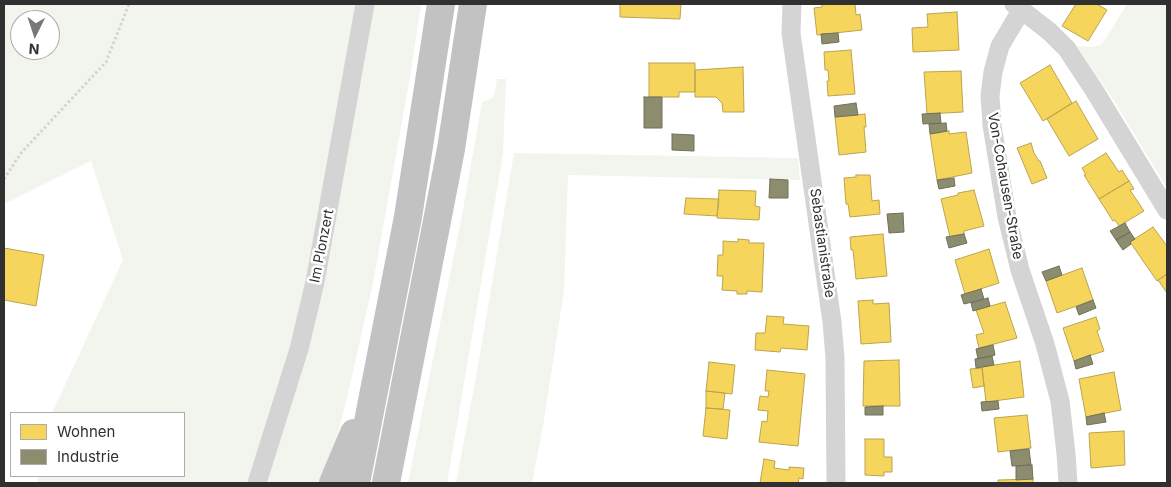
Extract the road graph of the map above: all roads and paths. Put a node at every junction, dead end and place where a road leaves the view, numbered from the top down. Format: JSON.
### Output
{"nodes":[{"id":1,"x":129,"y":4,"type":"edge"},
{"id":2,"x":365,"y":4,"type":"edge"},
{"id":3,"x":441,"y":4,"type":"edge"},
{"id":4,"x":473,"y":4,"type":"edge"},
{"id":5,"x":792,"y":4,"type":"edge"},
{"id":6,"x":1018,"y":6,"type":"edge"},
{"id":7,"x":4,"y":178,"type":"edge"},
{"id":8,"x":1167,"y":210,"type":"edge"},
{"id":9,"x":374,"y":390,"type":"junction"},
{"id":10,"x":257,"y":483,"type":"edge"},
{"id":11,"x":333,"y":483,"type":"edge"},
{"id":12,"x":356,"y":483,"type":"edge"},
{"id":13,"x":386,"y":483,"type":"edge"},
{"id":14,"x":836,"y":483,"type":"edge"},
{"id":15,"x":1068,"y":483,"type":"edge"}],
"edges":[{"from":1,"to":7,"type":"path"},
{"from":2,"to":10,"type":"street","name":"Im Plonzert"},
{"from":3,"to":9,"type":"highway"},
{"from":4,"to":13,"type":"highway"},
{"from":5,"to":14,"type":"street","name":"Sebastianistraße"},
{"from":6,"to":8,"type":"street"},
{"from":6,"to":15,"type":"street","name":"Von-Cohausen-Straße"},
{"from":9,"to":11,"type":"highway"},
{"from":9,"to":12,"type":"highway"}]}
